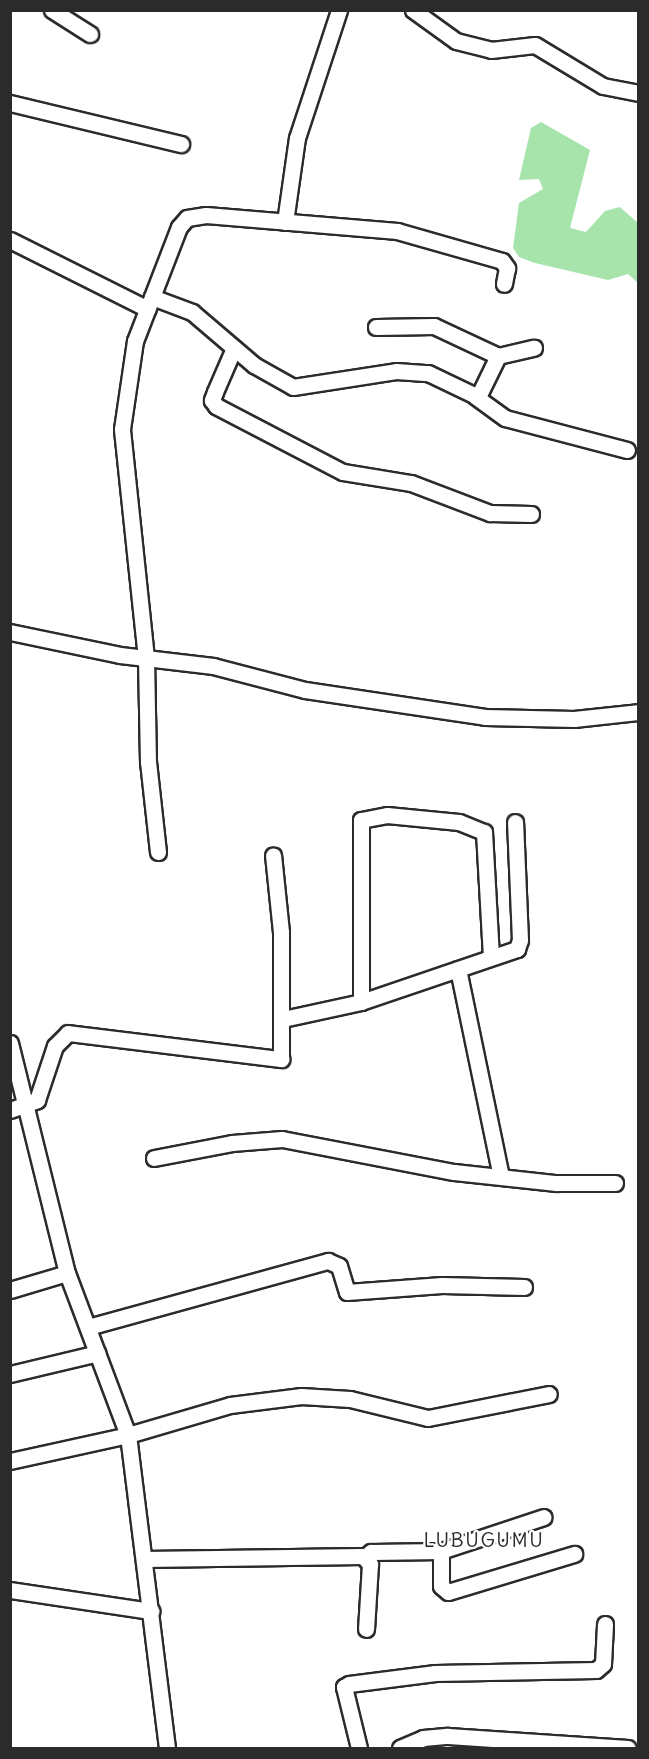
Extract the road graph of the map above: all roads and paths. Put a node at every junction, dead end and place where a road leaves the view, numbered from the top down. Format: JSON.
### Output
{"nodes":[{"id":1,"x":52,"y":10,"type":"edge"},
{"id":2,"x":339,"y":10,"type":"edge"},
{"id":3,"x":413,"y":10,"type":"edge"},
{"id":4,"x":90,"y":34,"type":"dead end"},
{"id":5,"x":639,"y":93,"type":"edge"},
{"id":6,"x":10,"y":103,"type":"edge"},
{"id":7,"x":181,"y":144,"type":"dead end"},
{"id":8,"x":285,"y":222,"type":"junction"},
{"id":9,"x":10,"y":240,"type":"edge"},
{"id":10,"x":504,"y":284,"type":"dead end"},
{"id":11,"x":150,"y":303,"type":"junction"},
{"id":12,"x":376,"y":327,"type":"dead end"},
{"id":13,"x":234,"y":348,"type":"junction"},
{"id":14,"x":534,"y":348,"type":"dead end"},
{"id":15,"x":498,"y":356,"type":"junction"},
{"id":16,"x":476,"y":397,"type":"junction"},
{"id":17,"x":627,"y":450,"type":"dead end"},
{"id":18,"x":531,"y":514,"type":"dead end"},
{"id":19,"x":10,"y":632,"type":"edge"},
{"id":20,"x":146,"y":658,"type":"junction"},
{"id":21,"x":639,"y":712,"type":"edge"},
{"id":22,"x":515,"y":822,"type":"dead end"},
{"id":23,"x":158,"y":852,"type":"dead end"},
{"id":24,"x":273,"y":855,"type":"dead end"},
{"id":25,"x":491,"y":957,"type":"junction"},
{"id":26,"x":458,"y":969,"type":"junction"},
{"id":27,"x":361,"y":1002,"type":"junction"},
{"id":28,"x":284,"y":1019,"type":"junction"},
{"id":29,"x":10,"y":1043,"type":"edge"},
{"id":30,"x":17,"y":1110,"type":"edge"},
{"id":31,"x":154,"y":1158,"type":"dead end"},
{"id":32,"x":501,"y":1176,"type":"junction"},
{"id":33,"x":615,"y":1183,"type":"dead end"},
{"id":34,"x":67,"y":1273,"type":"junction"},
{"id":35,"x":524,"y":1287,"type":"dead end"},
{"id":36,"x":10,"y":1290,"type":"edge"},
{"id":37,"x":88,"y":1327,"type":"junction"},
{"id":38,"x":98,"y":1353,"type":"junction"},
{"id":39,"x":10,"y":1374,"type":"edge"},
{"id":40,"x":549,"y":1394,"type":"dead end"},
{"id":41,"x":128,"y":1435,"type":"junction"},
{"id":42,"x":10,"y":1461,"type":"edge"},
{"id":43,"x":544,"y":1517,"type":"dead end"},
{"id":44,"x":441,"y":1551,"type":"junction"},
{"id":45,"x":574,"y":1554,"type":"dead end"},
{"id":46,"x":365,"y":1557,"type":"junction"},
{"id":47,"x":144,"y":1559,"type":"junction"},
{"id":48,"x":10,"y":1590,"type":"edge"},
{"id":49,"x":151,"y":1611,"type":"junction"},
{"id":50,"x":605,"y":1624,"type":"dead end"},
{"id":51,"x":366,"y":1629,"type":"dead end"},
{"id":52,"x":166,"y":1749,"type":"edge"},
{"id":53,"x":359,"y":1749,"type":"edge"},
{"id":54,"x":400,"y":1749,"type":"edge"},
{"id":55,"x":628,"y":1749,"type":"edge"}],
"edges":[{"from":1,"to":4,"type":"street"},
{"from":2,"to":8,"type":"street"},
{"from":3,"to":5,"type":"street"},
{"from":6,"to":7,"type":"street"},
{"from":8,"to":10,"type":"street"},
{"from":8,"to":11,"type":"street"},
{"from":9,"to":11,"type":"street"},
{"from":11,"to":13,"type":"street"},
{"from":11,"to":20,"type":"street"},
{"from":12,"to":15,"type":"street"},
{"from":13,"to":16,"type":"street"},
{"from":13,"to":18,"type":"street"},
{"from":14,"to":15,"type":"street"},
{"from":15,"to":16,"type":"street"},
{"from":16,"to":17,"type":"street"},
{"from":19,"to":20,"type":"street"},
{"from":20,"to":21,"type":"street"},
{"from":20,"to":23,"type":"street"},
{"from":22,"to":25,"type":"street"},
{"from":24,"to":28,"type":"street"},
{"from":25,"to":26,"type":"street"},
{"from":25,"to":27,"type":"street"},
{"from":26,"to":27,"type":"street"},
{"from":26,"to":32,"type":"street"},
{"from":27,"to":28,"type":"street"},
{"from":28,"to":30,"type":"street"},
{"from":29,"to":30,"type":"street"},
{"from":30,"to":34,"type":"street"},
{"from":31,"to":32,"type":"street"},
{"from":32,"to":33,"type":"street"},
{"from":34,"to":36,"type":"street"},
{"from":34,"to":37,"type":"street"},
{"from":35,"to":37,"type":"street"},
{"from":37,"to":38,"type":"street"},
{"from":38,"to":39,"type":"street"},
{"from":38,"to":41,"type":"street"},
{"from":40,"to":41,"type":"street"},
{"from":41,"to":42,"type":"street"},
{"from":41,"to":47,"type":"street"},
{"from":43,"to":44,"type":"street"},
{"from":44,"to":45,"type":"street"},
{"from":44,"to":46,"type":"street"},
{"from":46,"to":47,"type":"street"},
{"from":46,"to":51,"type":"street"},
{"from":47,"to":49,"type":"street"},
{"from":48,"to":49,"type":"street"},
{"from":49,"to":52,"type":"street"},
{"from":50,"to":53,"type":"street"},
{"from":54,"to":55,"type":"street"}]}
